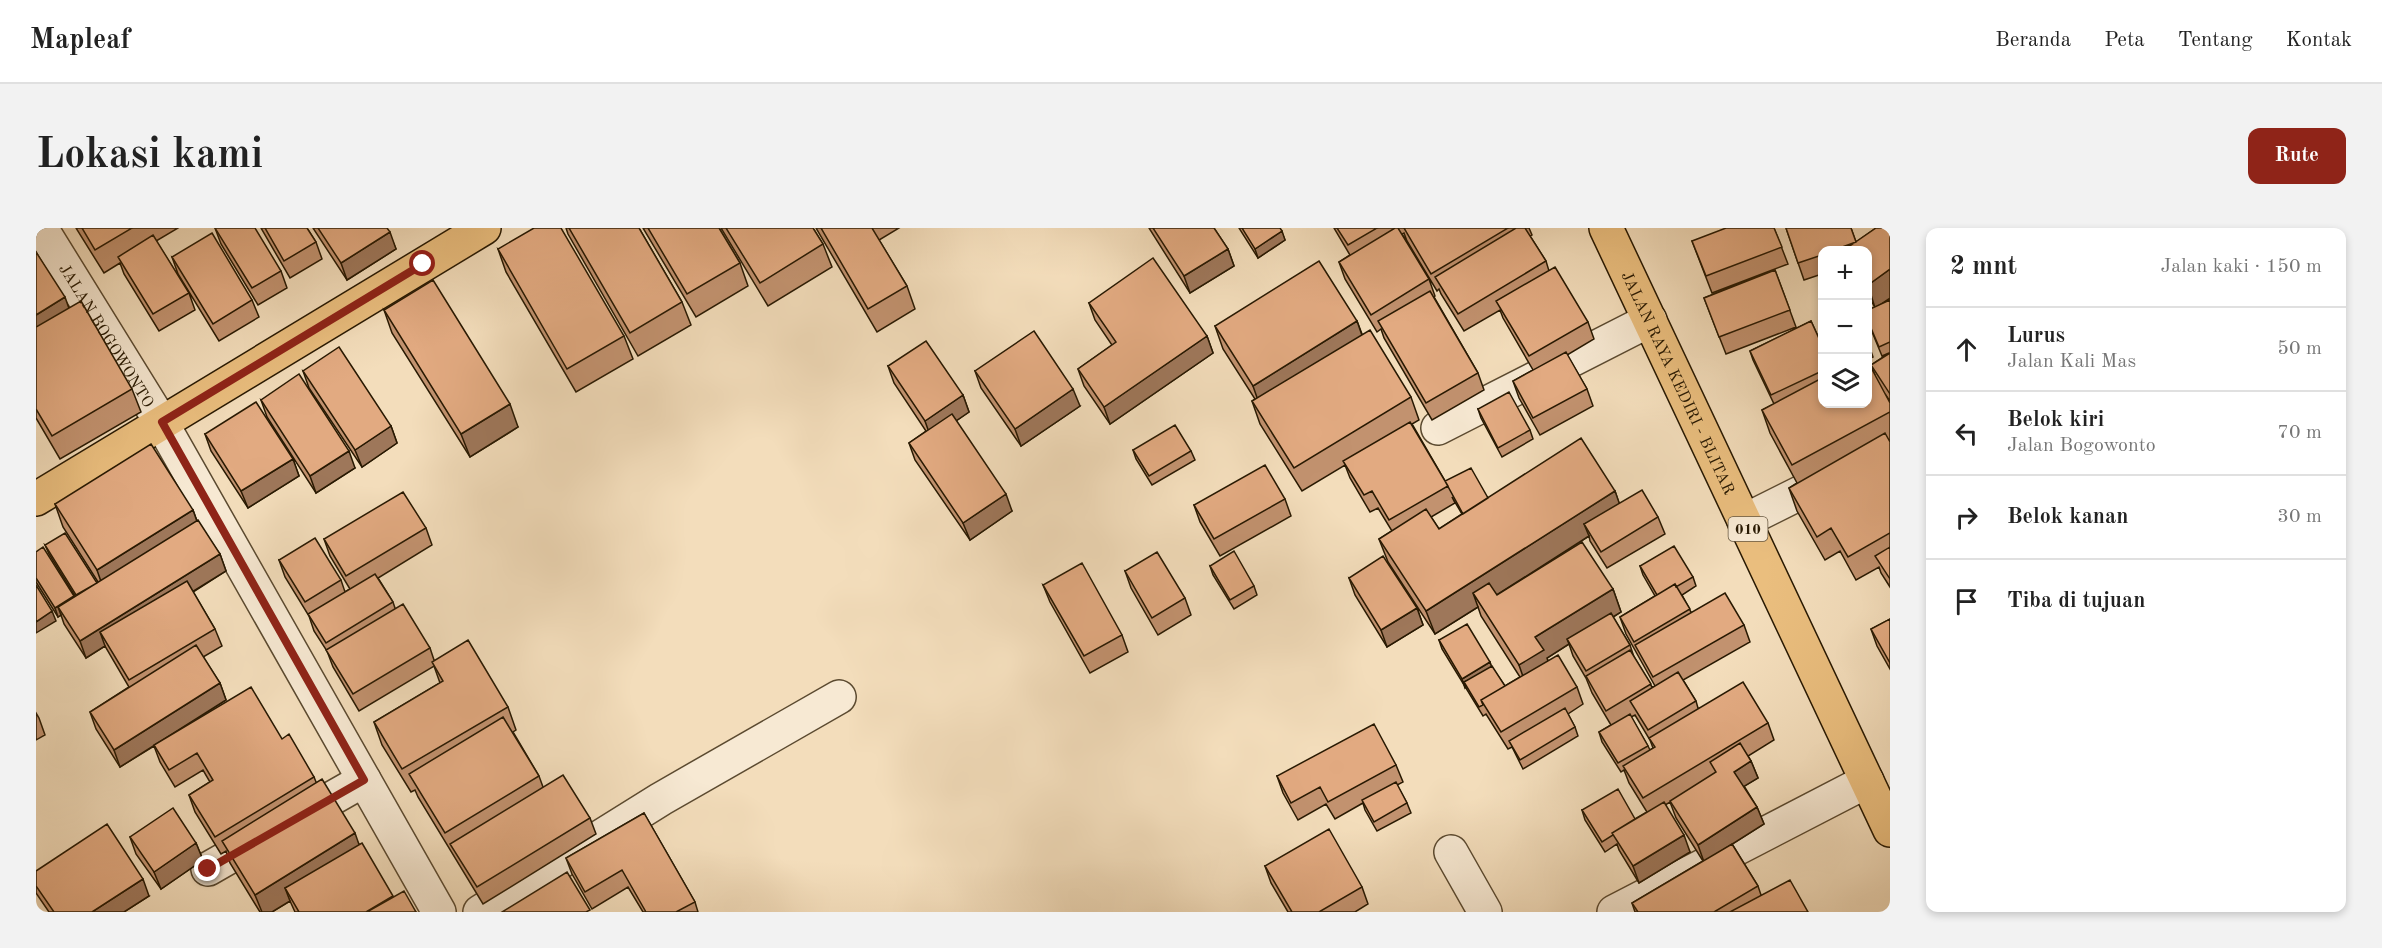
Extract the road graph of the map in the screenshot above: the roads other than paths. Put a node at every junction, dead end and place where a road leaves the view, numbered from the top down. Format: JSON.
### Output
{"nodes":[{"id":1,"x":41,"y":228,"type":"edge"},
{"id":2,"x":484,"y":228,"type":"edge"},
{"id":3,"x":1606,"y":228,"type":"edge"},
{"id":4,"x":1650,"y":320,"type":"junction"},
{"id":5,"x":162,"y":422,"type":"junction"},
{"id":6,"x":1438,"y":428,"type":"dead end"},
{"id":7,"x":1890,"y":448,"type":"edge"},
{"id":8,"x":36,"y":499,"type":"edge"},
{"id":9,"x":1744,"y":521,"type":"junction"},
{"id":10,"x":839,"y":697,"type":"dead end"},
{"id":11,"x":364,"y":780,"type":"junction"},
{"id":12,"x":1867,"y":781,"type":"junction"},
{"id":13,"x":1890,"y":830,"type":"edge"},
{"id":14,"x":1451,"y":852,"type":"dead end"},
{"id":15,"x":208,"y":869,"type":"dead end"},
{"id":16,"x":439,"y":912,"type":"edge"},
{"id":17,"x":480,"y":912,"type":"edge"},
{"id":18,"x":1485,"y":912,"type":"edge"},
{"id":19,"x":1614,"y":912,"type":"edge"}],
"edges":[{"from":1,"to":5,"type":"street","name":"JALAN BOGOWONTO"},
{"from":2,"to":5,"type":"main road"},
{"from":3,"to":4,"type":"main road","name":"JALAN RAYA KEDIRI - BLITAR","number":"010"},
{"from":4,"to":6,"type":"street"},
{"from":4,"to":9,"type":"main road","name":"JALAN RAYA KEDIRI - BLITAR","number":"010"},
{"from":5,"to":8,"type":"main road"},
{"from":5,"to":11,"type":"street","name":"JALAN BOGOWONTO"},
{"from":7,"to":9,"type":"street"},
{"from":9,"to":12,"type":"main road","name":"JALAN RAYA KEDIRI - BLITAR","number":"010"},
{"from":10,"to":17,"type":"street"},
{"from":11,"to":15,"type":"street"},
{"from":11,"to":16,"type":"street","name":"JALAN BOGOWONTO"},
{"from":12,"to":13,"type":"main road","name":"JALAN RAYA KEDIRI - BLITAR","number":"010"},
{"from":12,"to":19,"type":"street"},
{"from":14,"to":18,"type":"street"}]}
